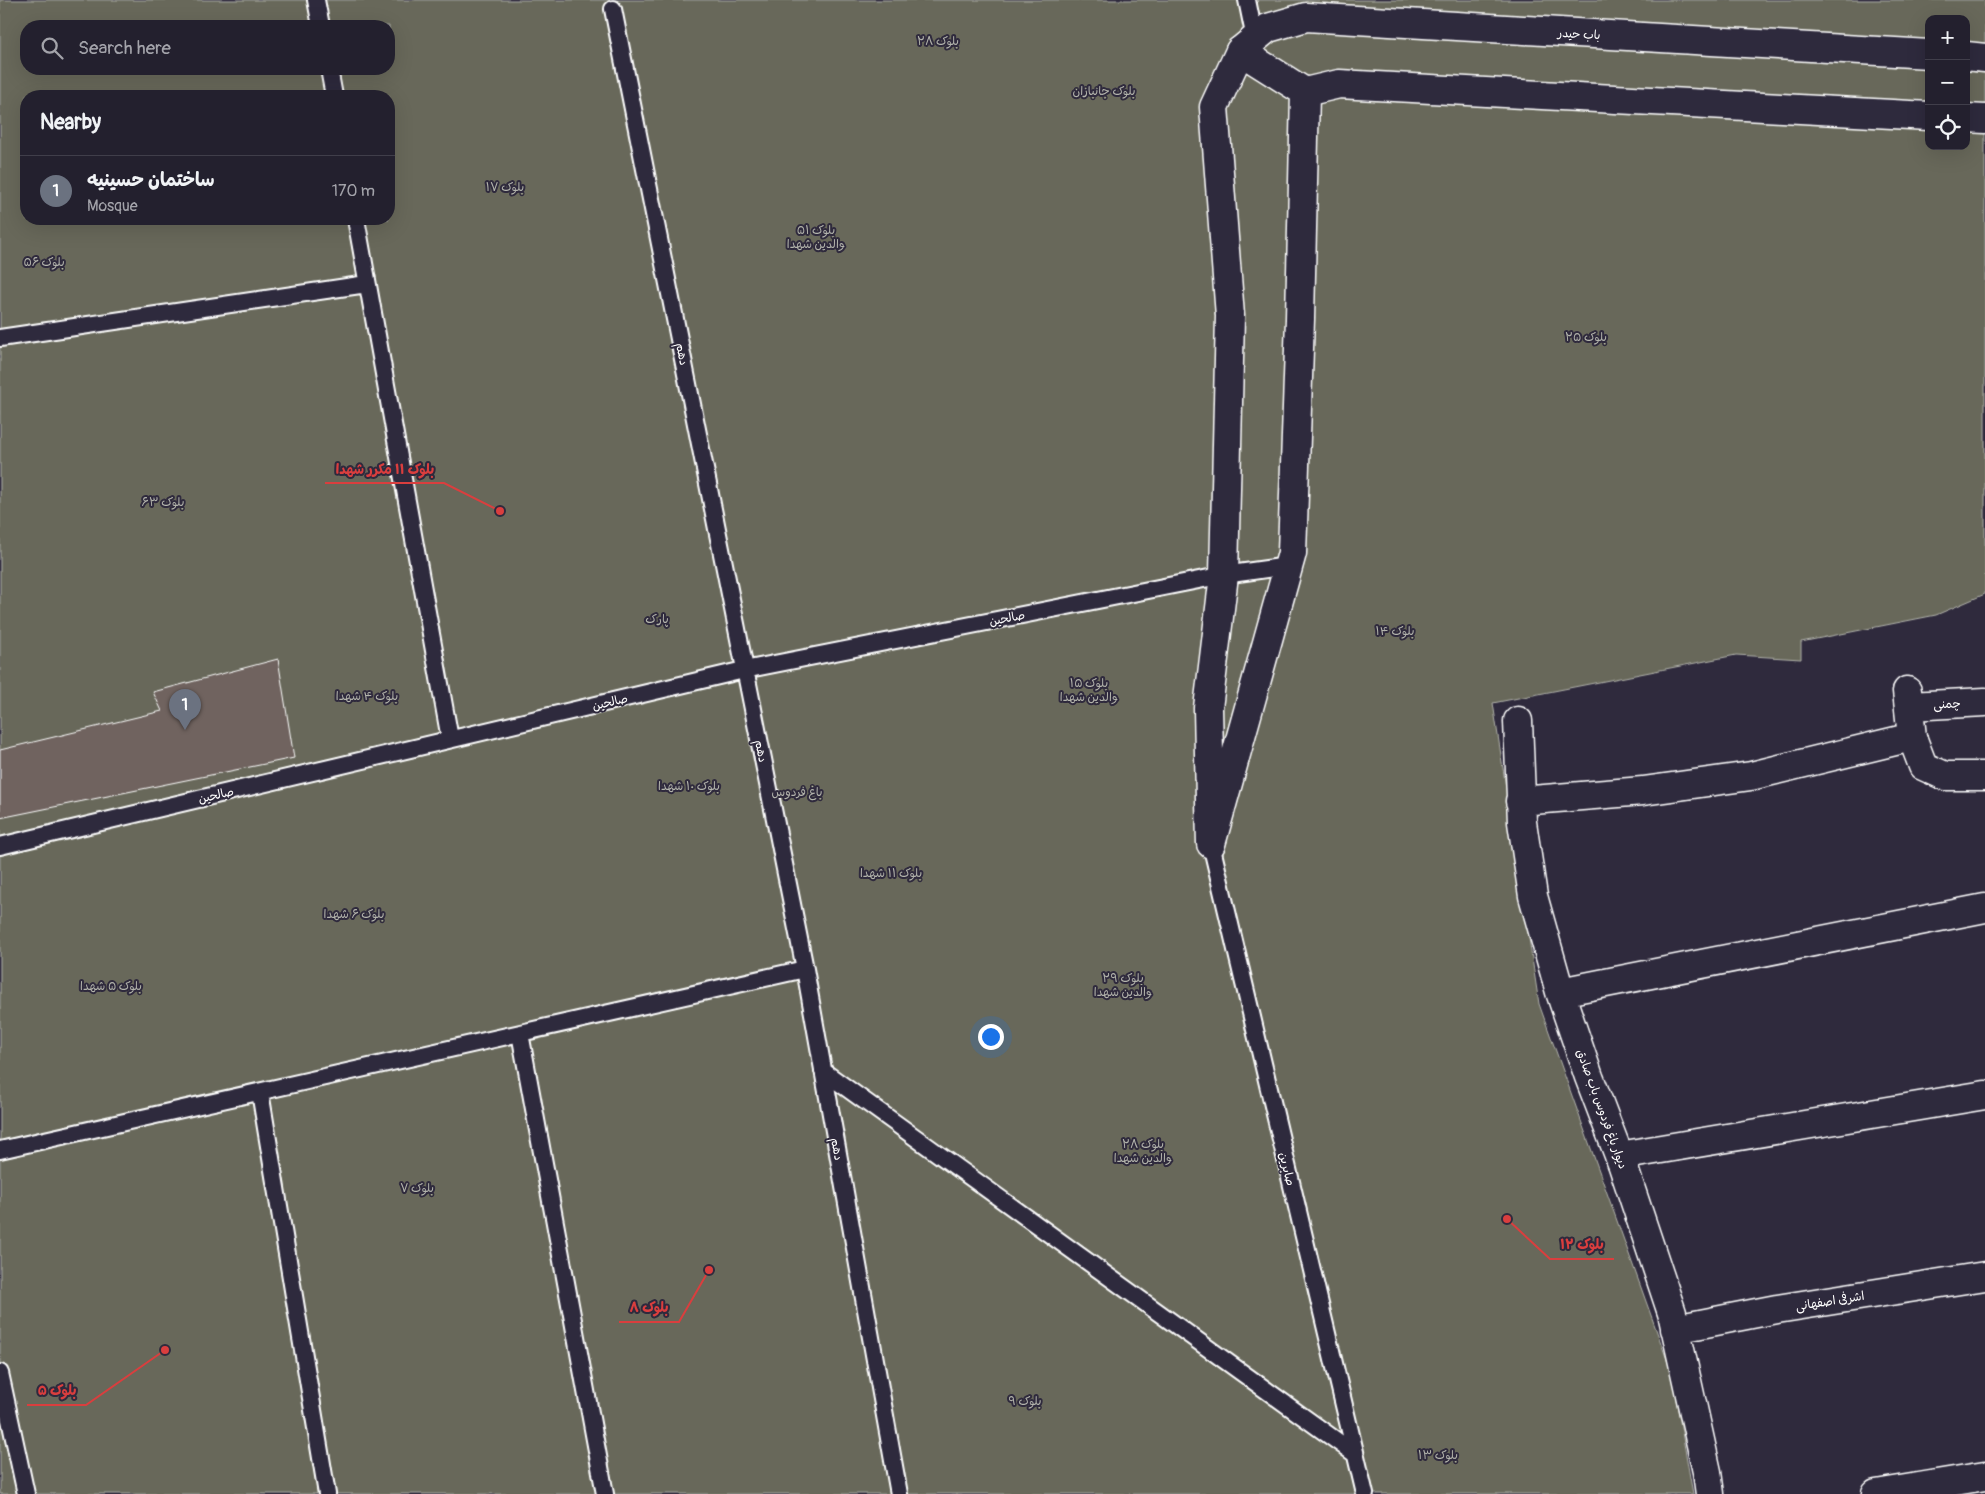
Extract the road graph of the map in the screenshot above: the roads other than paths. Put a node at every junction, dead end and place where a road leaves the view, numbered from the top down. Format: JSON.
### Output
{"nodes":[{"id":1,"x":316,"y":0,"type":"edge"},
{"id":2,"x":1247,"y":0,"type":"edge"},
{"id":3,"x":613,"y":9,"type":"dead end"},
{"id":4,"x":320,"y":20,"type":"edge"},
{"id":5,"x":1248,"y":45,"type":"junction"},
{"id":6,"x":1925,"y":54,"type":"edge"},
{"id":7,"x":1970,"y":56,"type":"edge"},
{"id":8,"x":1985,"y":58,"type":"edge"},
{"id":9,"x":330,"y":75,"type":"edge"},
{"id":10,"x":333,"y":90,"type":"edge"},
{"id":11,"x":1305,"y":92,"type":"junction"},
{"id":12,"x":1925,"y":116,"type":"edge"},
{"id":13,"x":1970,"y":118,"type":"edge"},
{"id":14,"x":1985,"y":119,"type":"edge"},
{"id":15,"x":357,"y":225,"type":"edge"},
{"id":16,"x":367,"y":284,"type":"junction"},
{"id":17,"x":0,"y":338,"type":"edge"},
{"id":18,"x":1288,"y":566,"type":"junction"},
{"id":19,"x":1224,"y":575,"type":"junction"},
{"id":20,"x":744,"y":670,"type":"junction"},
{"id":21,"x":1985,"y":702,"type":"edge"},
{"id":22,"x":1518,"y":721,"type":"dead end"},
{"id":23,"x":1912,"y":737,"type":"junction"},
{"id":24,"x":450,"y":740,"type":"junction"},
{"id":25,"x":1985,"y":776,"type":"edge"},
{"id":26,"x":1520,"y":801,"type":"junction"},
{"id":27,"x":1211,"y":844,"type":"junction"},
{"id":28,"x":0,"y":846,"type":"edge"},
{"id":29,"x":1985,"y":908,"type":"edge"},
{"id":30,"x":805,"y":970,"type":"junction"},
{"id":31,"x":1560,"y":992,"type":"junction"},
{"id":32,"x":520,"y":1033,"type":"junction"},
{"id":33,"x":823,"y":1070,"type":"junction"},
{"id":34,"x":260,"y":1092,"type":"junction"},
{"id":35,"x":1985,"y":1096,"type":"edge"},
{"id":36,"x":0,"y":1150,"type":"edge"},
{"id":37,"x":1619,"y":1156,"type":"junction"},
{"id":38,"x":1985,"y":1276,"type":"edge"},
{"id":39,"x":1675,"y":1329,"type":"junction"},
{"id":40,"x":0,"y":1373,"type":"edge"},
{"id":41,"x":1355,"y":1454,"type":"junction"},
{"id":42,"x":1985,"y":1476,"type":"edge"},
{"id":43,"x":26,"y":1494,"type":"edge"},
{"id":44,"x":327,"y":1494,"type":"edge"},
{"id":45,"x":605,"y":1494,"type":"edge"},
{"id":46,"x":899,"y":1494,"type":"edge"},
{"id":47,"x":1365,"y":1494,"type":"edge"},
{"id":48,"x":1710,"y":1494,"type":"edge"},
{"id":49,"x":1876,"y":1494,"type":"edge"}],
"edges":[{"from":1,"to":4,"type":"lane"},
{"from":2,"to":5,"type":"lane"},
{"from":3,"to":20,"type":"lane","name":"دهم"},
{"from":5,"to":6,"type":"street","name":"باب حیدر"},
{"from":5,"to":11,"type":"street"},
{"from":5,"to":19,"type":"street"},
{"from":7,"to":8,"type":"street"},
{"from":9,"to":10,"type":"lane"},
{"from":11,"to":12,"type":"street"},
{"from":11,"to":18,"type":"street"},
{"from":13,"to":14,"type":"street"},
{"from":15,"to":16,"type":"lane"},
{"from":16,"to":17,"type":"lane"},
{"from":16,"to":24,"type":"lane"},
{"from":18,"to":19,"type":"lane","name":"صالحین"},
{"from":18,"to":27,"type":"street"},
{"from":19,"to":20,"type":"lane","name":"صالحین"},
{"from":19,"to":27,"type":"street"},
{"from":20,"to":24,"type":"lane","name":"صالحین"},
{"from":20,"to":30,"type":"lane","name":"دهم"},
{"from":21,"to":23,"type":"street","name":"چمنی"},
{"from":22,"to":26,"type":"street","name":"دیوار باغ فردوس باب صادق"},
{"from":23,"to":25,"type":"street"},
{"from":23,"to":26,"type":"street"},
{"from":24,"to":28,"type":"lane","name":"صالحین"},
{"from":26,"to":31,"type":"street","name":"دیوار باغ فردوس باب صادق"},
{"from":27,"to":41,"type":"lane","name":"صابرین"},
{"from":29,"to":31,"type":"street"},
{"from":30,"to":32,"type":"lane"},
{"from":30,"to":33,"type":"lane","name":"دهم"},
{"from":31,"to":37,"type":"street","name":"دیوار باغ فردوس باب صادق"},
{"from":32,"to":34,"type":"lane"},
{"from":32,"to":45,"type":"lane"},
{"from":33,"to":41,"type":"lane"},
{"from":33,"to":46,"type":"lane","name":"دهم"},
{"from":34,"to":36,"type":"lane"},
{"from":34,"to":44,"type":"lane"},
{"from":35,"to":37,"type":"street"},
{"from":37,"to":39,"type":"street","name":"دیوار باغ فردوس باب صادق"},
{"from":38,"to":39,"type":"street","name":"اشرفی اصفهانی"},
{"from":39,"to":48,"type":"street","name":"دیوار باغ فردوس باب صادق"},
{"from":40,"to":43,"type":"lane"},
{"from":41,"to":47,"type":"lane","name":"صابرین"},
{"from":42,"to":49,"type":"street"}]}
